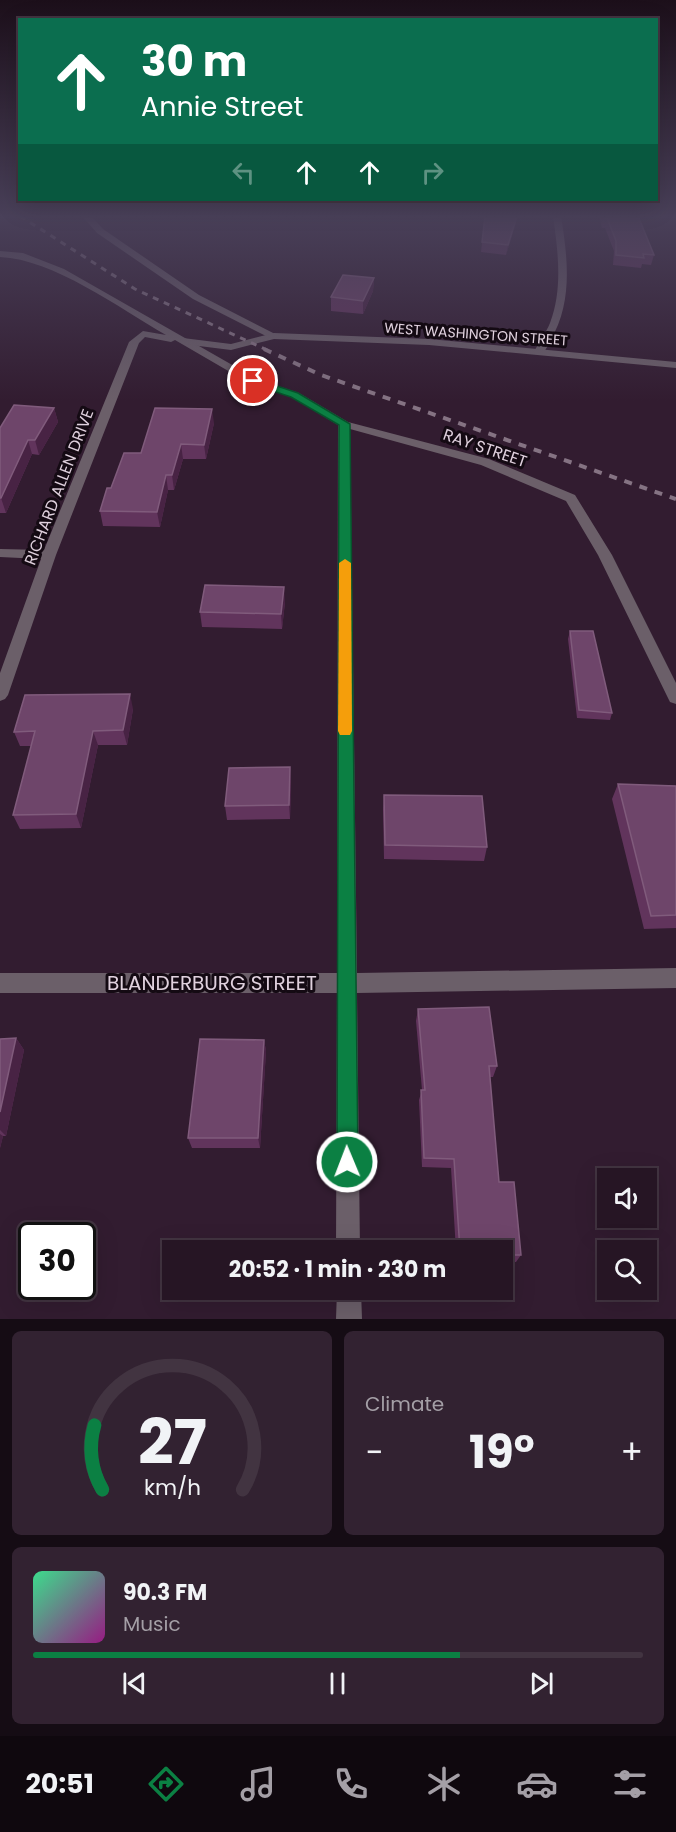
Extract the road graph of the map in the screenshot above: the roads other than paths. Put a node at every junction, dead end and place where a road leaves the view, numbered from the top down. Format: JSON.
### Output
{"nodes":[{"id":1,"x":72,"y":278,"type":"edge"},
{"id":2,"x":168,"y":278,"type":"edge"},
{"id":3,"x":562,"y":278,"type":"edge"},
{"id":4,"x":274,"y":336,"type":"junction"},
{"id":5,"x":183,"y":341,"type":"junction"},
{"id":6,"x":539,"y":352,"type":"junction"},
{"id":7,"x":676,"y":365,"type":"edge"},
{"id":8,"x":345,"y":424,"type":"junction"},
{"id":9,"x":0,"y":553,"type":"edge"},
{"id":10,"x":49,"y":555,"type":"junction"},
{"id":11,"x":0,"y":695,"type":"edge"},
{"id":12,"x":676,"y":698,"type":"edge"},
{"id":13,"x":676,"y":978,"type":"edge"},
{"id":14,"x":0,"y":983,"type":"edge"},
{"id":15,"x":345,"y":983,"type":"junction"},
{"id":16,"x":348,"y":1240,"type":"edge"},
{"id":17,"x":349,"y":1300,"type":"edge"},
{"id":18,"x":349,"y":1319,"type":"edge"}],
"edges":[{"from":1,"to":5,"type":"street"},
{"from":2,"to":4,"type":"street"},
{"from":3,"to":6,"type":"street"},
{"from":4,"to":5,"type":"street"},
{"from":4,"to":6,"type":"street","name":"WEST WASHINGTON STREET"},
{"from":5,"to":8,"type":"street","name":"RAY STREET"},
{"from":5,"to":10,"type":"street","name":"RICHARD ALLEN DRIVE"},
{"from":6,"to":7,"type":"street","name":"WEST WASHINGTON STREET"},
{"from":8,"to":12,"type":"street","name":"RAY STREET"},
{"from":8,"to":15,"type":"street"},
{"from":9,"to":10,"type":"street"},
{"from":10,"to":11,"type":"street","name":"RICHARD ALLEN DRIVE"},
{"from":13,"to":15,"type":"street","name":"BLANDERBURG STREET"},
{"from":14,"to":15,"type":"street","name":"BLANDERBURG STREET"},
{"from":15,"to":16,"type":"street"},
{"from":17,"to":18,"type":"street"}]}
